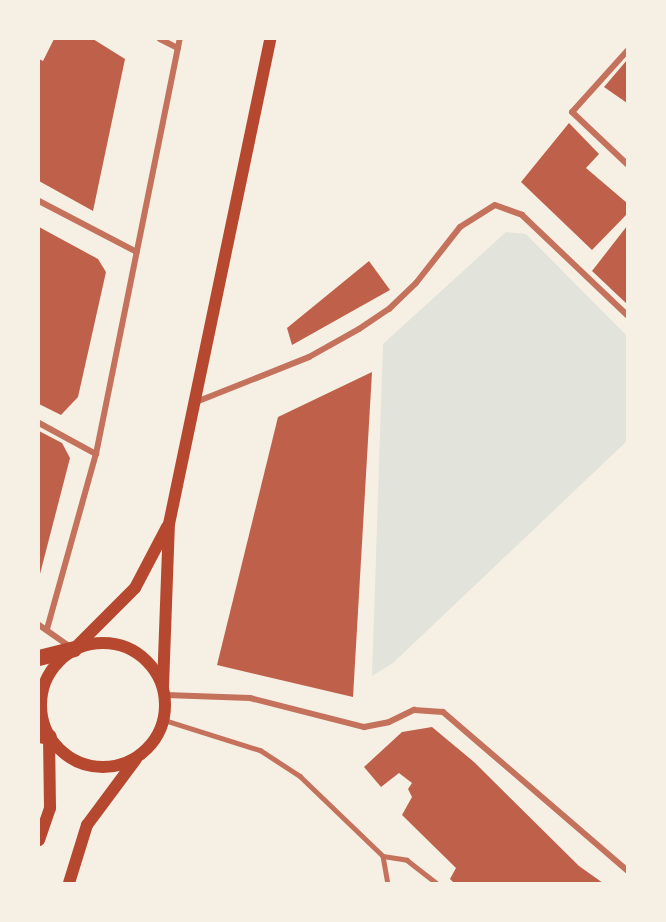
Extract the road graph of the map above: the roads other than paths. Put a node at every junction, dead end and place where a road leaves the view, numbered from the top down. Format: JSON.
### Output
{"nodes":[{"id":1,"x":160,"y":39,"type":"edge"},
{"id":2,"x":180,"y":39,"type":"edge"},
{"id":3,"x":270,"y":39,"type":"edge"},
{"id":4,"x":178,"y":48,"type":"junction"},
{"id":5,"x":627,"y":51,"type":"edge"},
{"id":6,"x":627,"y":164,"type":"edge"},
{"id":7,"x":39,"y":201,"type":"edge"},
{"id":8,"x":137,"y":252,"type":"junction"},
{"id":9,"x":627,"y":315,"type":"edge"},
{"id":10,"x":195,"y":402,"type":"junction"},
{"id":11,"x":39,"y":423,"type":"edge"},
{"id":12,"x":96,"y":454,"type":"junction"},
{"id":13,"x":169,"y":524,"type":"junction"},
{"id":14,"x":39,"y":626,"type":"edge"},
{"id":15,"x":47,"y":630,"type":"junction"},
{"id":16,"x":74,"y":649,"type":"junction"},
{"id":17,"x":39,"y":658,"type":"edge"},
{"id":18,"x":165,"y":691,"type":"junction"},
{"id":19,"x":164,"y":720,"type":"junction"},
{"id":20,"x":44,"y":736,"type":"edge"},
{"id":21,"x":139,"y":756,"type":"junction"},
{"id":22,"x":39,"y":840,"type":"edge"},
{"id":23,"x":383,"y":856,"type":"junction"},
{"id":24,"x":627,"y":870,"type":"edge"},
{"id":25,"x":69,"y":883,"type":"edge"},
{"id":26,"x":388,"y":883,"type":"edge"},
{"id":27,"x":436,"y":883,"type":"edge"}],
"edges":[{"from":1,"to":4,"type":"street"},
{"from":2,"to":4,"type":"street"},
{"from":3,"to":10,"type":"main road"},
{"from":4,"to":8,"type":"street"},
{"from":5,"to":6,"type":"street"},
{"from":7,"to":8,"type":"street"},
{"from":8,"to":12,"type":"street"},
{"from":9,"to":10,"type":"street"},
{"from":10,"to":13,"type":"main road"},
{"from":11,"to":12,"type":"street"},
{"from":12,"to":15,"type":"street"},
{"from":13,"to":16,"type":"main road"},
{"from":13,"to":18,"type":"main road"},
{"from":14,"to":15,"type":"street"},
{"from":15,"to":16,"type":"street"},
{"from":16,"to":17,"type":"highway"},
{"from":16,"to":18,"type":"main road"},
{"from":16,"to":20,"type":"main road"},
{"from":18,"to":19,"type":"main road"},
{"from":18,"to":24,"type":"street"},
{"from":19,"to":21,"type":"main road"},
{"from":19,"to":23,"type":"lane"},
{"from":20,"to":21,"type":"main road"},
{"from":20,"to":22,"type":"main road"},
{"from":21,"to":25,"type":"main road"},
{"from":23,"to":26,"type":"lane"},
{"from":23,"to":27,"type":"lane"}]}
